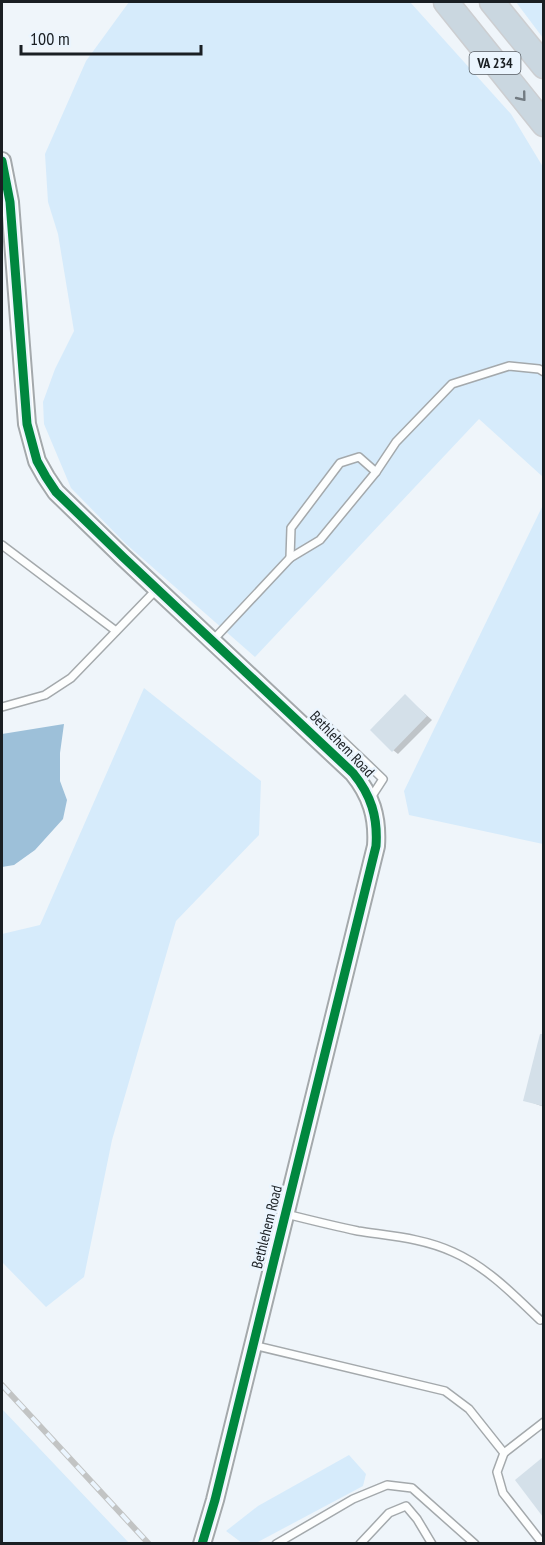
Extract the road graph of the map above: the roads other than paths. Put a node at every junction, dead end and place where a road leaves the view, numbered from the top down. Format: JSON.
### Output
{"nodes":[{"id":1,"x":446,"y":2,"type":"edge"},
{"id":2,"x":492,"y":2,"type":"edge"},
{"id":3,"x":543,"y":66,"type":"edge"},
{"id":4,"x":543,"y":124,"type":"edge"},
{"id":5,"x":2,"y":161,"type":"edge"},
{"id":6,"x":543,"y":372,"type":"edge"},
{"id":7,"x":376,"y":472,"type":"junction"},
{"id":8,"x":2,"y":545,"type":"edge"},
{"id":9,"x":290,"y":558,"type":"junction"},
{"id":10,"x":157,"y":588,"type":"junction"},
{"id":11,"x":116,"y":631,"type":"junction"},
{"id":12,"x":213,"y":640,"type":"junction"},
{"id":13,"x":2,"y":707,"type":"edge"},
{"id":14,"x":286,"y":1214,"type":"junction"},
{"id":15,"x":540,"y":1320,"type":"dead end"},
{"id":16,"x":253,"y":1345,"type":"junction"},
{"id":17,"x":543,"y":1422,"type":"edge"},
{"id":18,"x":504,"y":1453,"type":"junction"},
{"id":19,"x":202,"y":1544,"type":"edge"},
{"id":20,"x":276,"y":1544,"type":"edge"},
{"id":21,"x":360,"y":1544,"type":"edge"},
{"id":22,"x":432,"y":1544,"type":"edge"},
{"id":23,"x":475,"y":1544,"type":"edge"},
{"id":24,"x":543,"y":1544,"type":"edge"}],
"edges":[{"from":1,"to":4,"type":"highway","number":"VA 234","one_way":true},
{"from":2,"to":3,"type":"highway","number":"VA 234"},
{"from":5,"to":10,"type":"street","name":"Bethlehem Road"},
{"from":6,"to":7,"type":"lane"},
{"from":7,"to":9,"type":"lane"},
{"from":7,"to":9,"type":"lane"},
{"from":8,"to":11,"type":"lane"},
{"from":9,"to":12,"type":"lane"},
{"from":10,"to":11,"type":"lane"},
{"from":10,"to":12,"type":"street","name":"Bethlehem Road"},
{"from":11,"to":13,"type":"lane"},
{"from":12,"to":14,"type":"street","name":"Bethlehem Road"},
{"from":14,"to":15,"type":"lane"},
{"from":14,"to":16,"type":"street","name":"Bethlehem Road"},
{"from":16,"to":18,"type":"lane"},
{"from":16,"to":19,"type":"street","name":"Bethlehem Road"},
{"from":17,"to":18,"type":"lane"},
{"from":18,"to":24,"type":"lane"},
{"from":20,"to":23,"type":"lane"},
{"from":21,"to":22,"type":"lane"}]}
